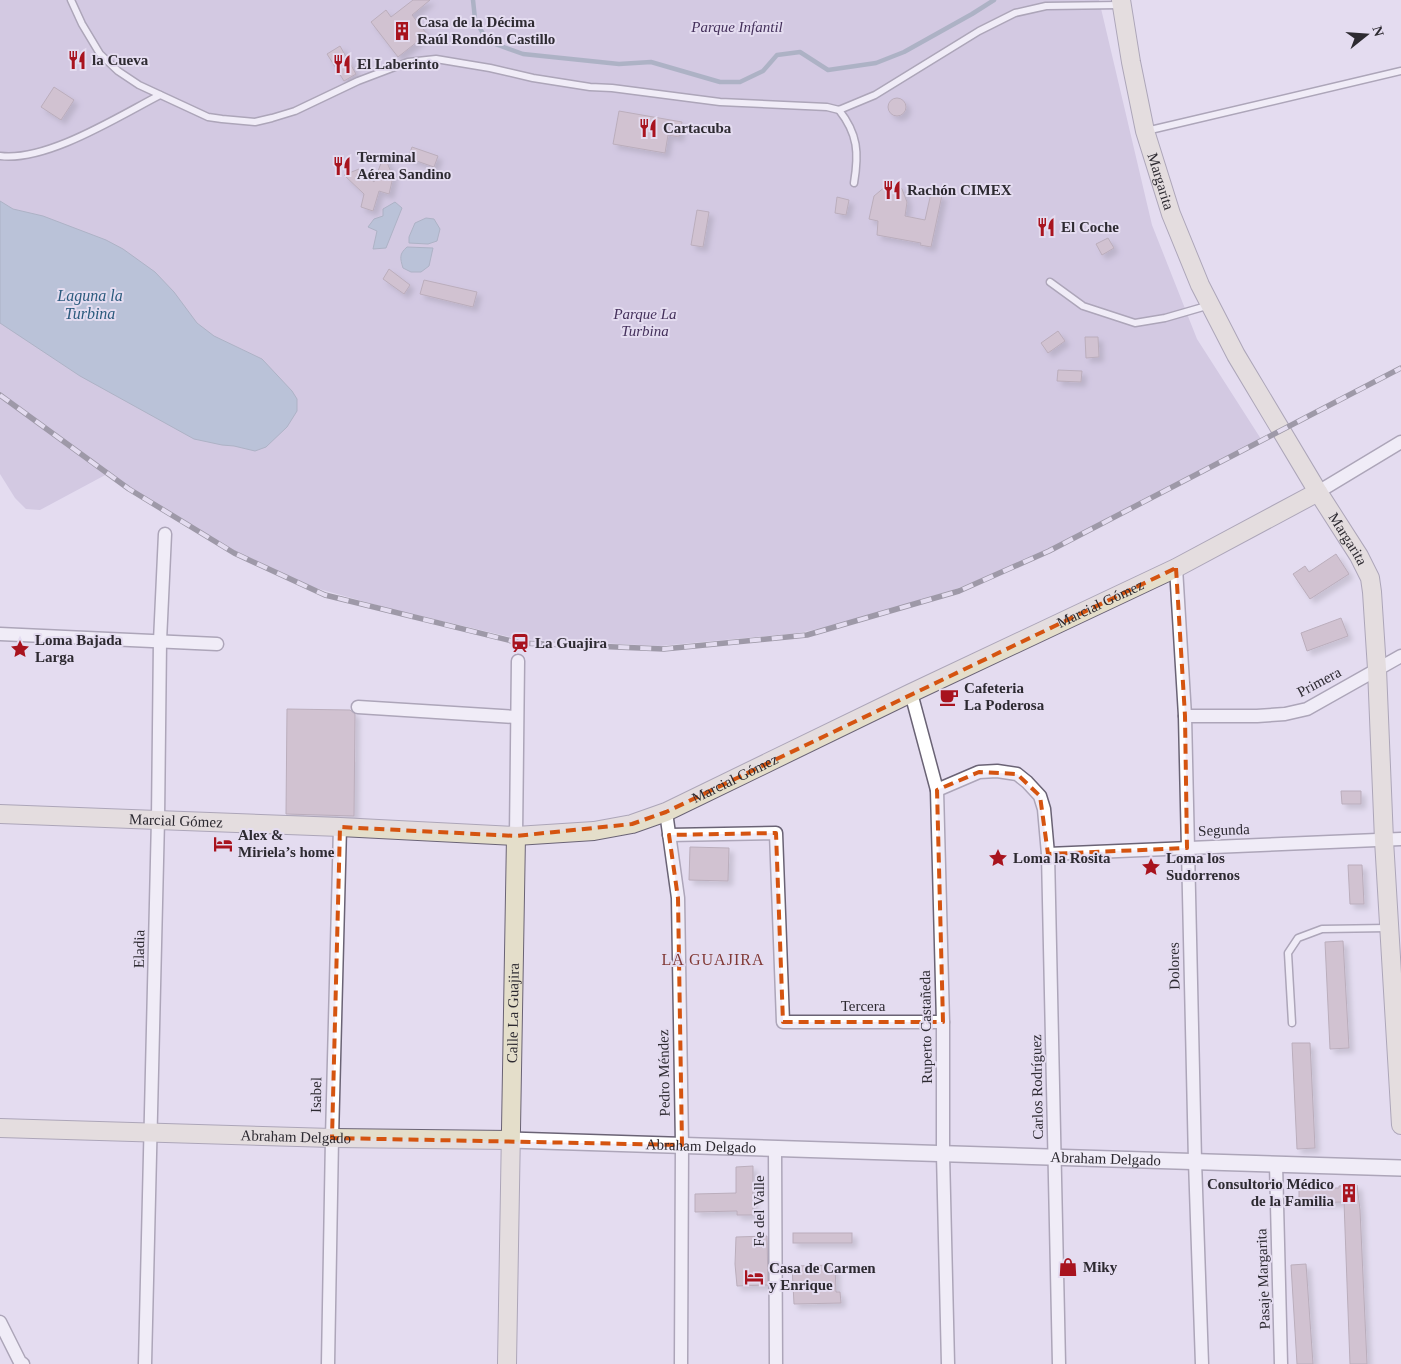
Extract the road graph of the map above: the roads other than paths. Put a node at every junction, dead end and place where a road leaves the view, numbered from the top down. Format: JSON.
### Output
{"nodes":[{"id":1,"x":71,"y":0,"type":"edge"},
{"id":2,"x":1121,"y":3,"type":"edge"},
{"id":3,"x":1401,"y":72,"type":"edge"},
{"id":4,"x":160,"y":95,"type":"junction"},
{"id":5,"x":839,"y":110,"type":"junction"},
{"id":6,"x":1145,"y":131,"type":"junction"},
{"id":7,"x":0,"y":156,"type":"edge"},
{"id":8,"x":854,"y":182,"type":"dead end"},
{"id":9,"x":1050,"y":282,"type":"dead end"},
{"id":10,"x":1211,"y":305,"type":"junction"},
{"id":11,"x":1401,"y":442,"type":"edge"},
{"id":12,"x":1318,"y":492,"type":"junction"},
{"id":13,"x":165,"y":534,"type":"dead end"},
{"id":14,"x":1176,"y":568,"type":"junction"},
{"id":15,"x":0,"y":634,"type":"edge"},
{"id":16,"x":160,"y":641,"type":"junction"},
{"id":17,"x":217,"y":644,"type":"dead end"},
{"id":18,"x":1400,"y":657,"type":"edge"},
{"id":19,"x":518,"y":661,"type":"dead end"},
{"id":20,"x":1377,"y":669,"type":"junction"},
{"id":21,"x":910,"y":693,"type":"junction"},
{"id":22,"x":358,"y":708,"type":"dead end"},
{"id":23,"x":1185,"y":716,"type":"junction"},
{"id":24,"x":516,"y":717,"type":"junction"},
{"id":25,"x":937,"y":790,"type":"junction"},
{"id":26,"x":666,"y":812,"type":"junction"},
{"id":27,"x":0,"y":814,"type":"edge"},
{"id":28,"x":158,"y":819,"type":"junction"},
{"id":29,"x":340,"y":827,"type":"junction"},
{"id":30,"x":670,"y":835,"type":"junction"},
{"id":31,"x":516,"y":836,"type":"junction"},
{"id":32,"x":1392,"y":839,"type":"edge"},
{"id":33,"x":1187,"y":848,"type":"junction"},
{"id":34,"x":1048,"y":854,"type":"junction"},
{"id":35,"x":1390,"y":928,"type":"junction"},
{"id":36,"x":1397,"y":986,"type":"edge"},
{"id":37,"x":942,"y":1022,"type":"junction"},
{"id":38,"x":1292,"y":1023,"type":"dead end"},
{"id":39,"x":1401,"y":1125,"type":"edge"},
{"id":40,"x":0,"y":1128,"type":"edge"},
{"id":41,"x":150,"y":1132,"type":"junction"},
{"id":42,"x":332,"y":1138,"type":"junction"},
{"id":43,"x":510,"y":1140,"type":"junction"},
{"id":44,"x":682,"y":1146,"type":"junction"},
{"id":45,"x":775,"y":1148,"type":"junction"},
{"id":46,"x":943,"y":1154,"type":"junction"},
{"id":47,"x":1054,"y":1157,"type":"junction"},
{"id":48,"x":1195,"y":1161,"type":"junction"},
{"id":49,"x":1276,"y":1164,"type":"junction"},
{"id":50,"x":1401,"y":1168,"type":"edge"},
{"id":51,"x":0,"y":1322,"type":"edge"},
{"id":52,"x":23,"y":1364,"type":"edge"},
{"id":53,"x":145,"y":1364,"type":"edge"},
{"id":54,"x":328,"y":1364,"type":"edge"},
{"id":55,"x":507,"y":1364,"type":"edge"},
{"id":56,"x":681,"y":1364,"type":"edge"},
{"id":57,"x":776,"y":1364,"type":"edge"},
{"id":58,"x":948,"y":1364,"type":"edge"},
{"id":59,"x":1059,"y":1364,"type":"edge"},
{"id":60,"x":1202,"y":1364,"type":"edge"},
{"id":61,"x":1281,"y":1364,"type":"edge"}],
"edges":[{"from":1,"to":4,"type":"lane"},
{"from":2,"to":5,"type":"lane"},
{"from":2,"to":6,"type":"main road","name":"Margarita"},
{"from":3,"to":6,"type":"lane"},
{"from":4,"to":5,"type":"lane"},
{"from":4,"to":7,"type":"lane"},
{"from":5,"to":8,"type":"lane"},
{"from":6,"to":10,"type":"main road","name":"Margarita"},
{"from":9,"to":10,"type":"lane"},
{"from":10,"to":12,"type":"main road","name":"Margarita"},
{"from":11,"to":12,"type":"street","name":"Marcial Gómez"},
{"from":12,"to":14,"type":"main road","name":"Marcial Gómez"},
{"from":12,"to":20,"type":"main road","name":"Margarita"},
{"from":13,"to":16,"type":"street","name":"Eladia"},
{"from":14,"to":21,"type":"main road","name":"Marcial Gómez"},
{"from":14,"to":23,"type":"street","name":"Dolores"},
{"from":15,"to":16,"type":"street"},
{"from":16,"to":17,"type":"street"},
{"from":16,"to":28,"type":"street","name":"Eladia"},
{"from":18,"to":20,"type":"street","name":"Primera"},
{"from":19,"to":24,"type":"street","name":"Calle La Guajira"},
{"from":20,"to":23,"type":"street","name":"Primera"},
{"from":20,"to":32,"type":"main road","name":"Margarita"},
{"from":21,"to":25,"type":"street","name":"Ruperto Castañeda"},
{"from":21,"to":26,"type":"main road","name":"Marcial Gómez"},
{"from":22,"to":24,"type":"street"},
{"from":23,"to":33,"type":"street","name":"Dolores"},
{"from":24,"to":31,"type":"street","name":"Calle La Guajira"},
{"from":25,"to":34,"type":"street","name":"Carlos Rodríguez"},
{"from":25,"to":37,"type":"street","name":"Ruperto Castañeda"},
{"from":26,"to":30,"type":"street","name":"Pedro Méndez"},
{"from":26,"to":31,"type":"main road","name":"Marcial Gómez"},
{"from":27,"to":28,"type":"main road","name":"Marcial Gómez"},
{"from":28,"to":29,"type":"main road","name":"Marcial Gómez"},
{"from":28,"to":41,"type":"street","name":"Eladia"},
{"from":29,"to":31,"type":"main road","name":"Marcial Gómez"},
{"from":29,"to":42,"type":"street","name":"Isabel"},
{"from":30,"to":37,"type":"street","name":"Tercera"},
{"from":30,"to":44,"type":"street","name":"Pedro Méndez"},
{"from":31,"to":43,"type":"main road","name":"Calle La Guajira"},
{"from":32,"to":33,"type":"street","name":"Segunda"},
{"from":32,"to":35,"type":"main road","name":"Margarita"},
{"from":33,"to":34,"type":"street","name":"Segunda"},
{"from":33,"to":48,"type":"street","name":"Dolores"},
{"from":34,"to":47,"type":"street","name":"Carlos Rodríguez"},
{"from":35,"to":36,"type":"main road","name":"Margarita"},
{"from":35,"to":38,"type":"lane"},
{"from":36,"to":39,"type":"main road","name":"Margarita"},
{"from":37,"to":46,"type":"street","name":"Ruperto Castañeda"},
{"from":40,"to":41,"type":"main road","name":"Abraham Delgado"},
{"from":41,"to":42,"type":"main road","name":"Abraham Delgado"},
{"from":41,"to":53,"type":"street","name":"Eladia"},
{"from":42,"to":43,"type":"main road","name":"Abraham Delgado"},
{"from":42,"to":54,"type":"street","name":"Isabel"},
{"from":43,"to":44,"type":"street","name":"Abraham Delgado"},
{"from":43,"to":55,"type":"main road","name":"Calle La Guajira"},
{"from":44,"to":45,"type":"street","name":"Abraham Delgado"},
{"from":44,"to":56,"type":"street","name":"Pedro Méndez"},
{"from":45,"to":46,"type":"street","name":"Abraham Delgado"},
{"from":45,"to":57,"type":"street","name":"Fe del Valle"},
{"from":46,"to":47,"type":"street","name":"Abraham Delgado"},
{"from":46,"to":58,"type":"street","name":"Ruperto Castañeda"},
{"from":47,"to":48,"type":"street","name":"Abraham Delgado"},
{"from":47,"to":59,"type":"street","name":"Carlos Rodríguez"},
{"from":48,"to":49,"type":"street","name":"Abraham Delgado"},
{"from":48,"to":60,"type":"street","name":"Dolores"},
{"from":49,"to":50,"type":"street","name":"Abraham Delgado"},
{"from":49,"to":61,"type":"street","name":"Pasaje Margarita"},
{"from":51,"to":52,"type":"street"}]}
